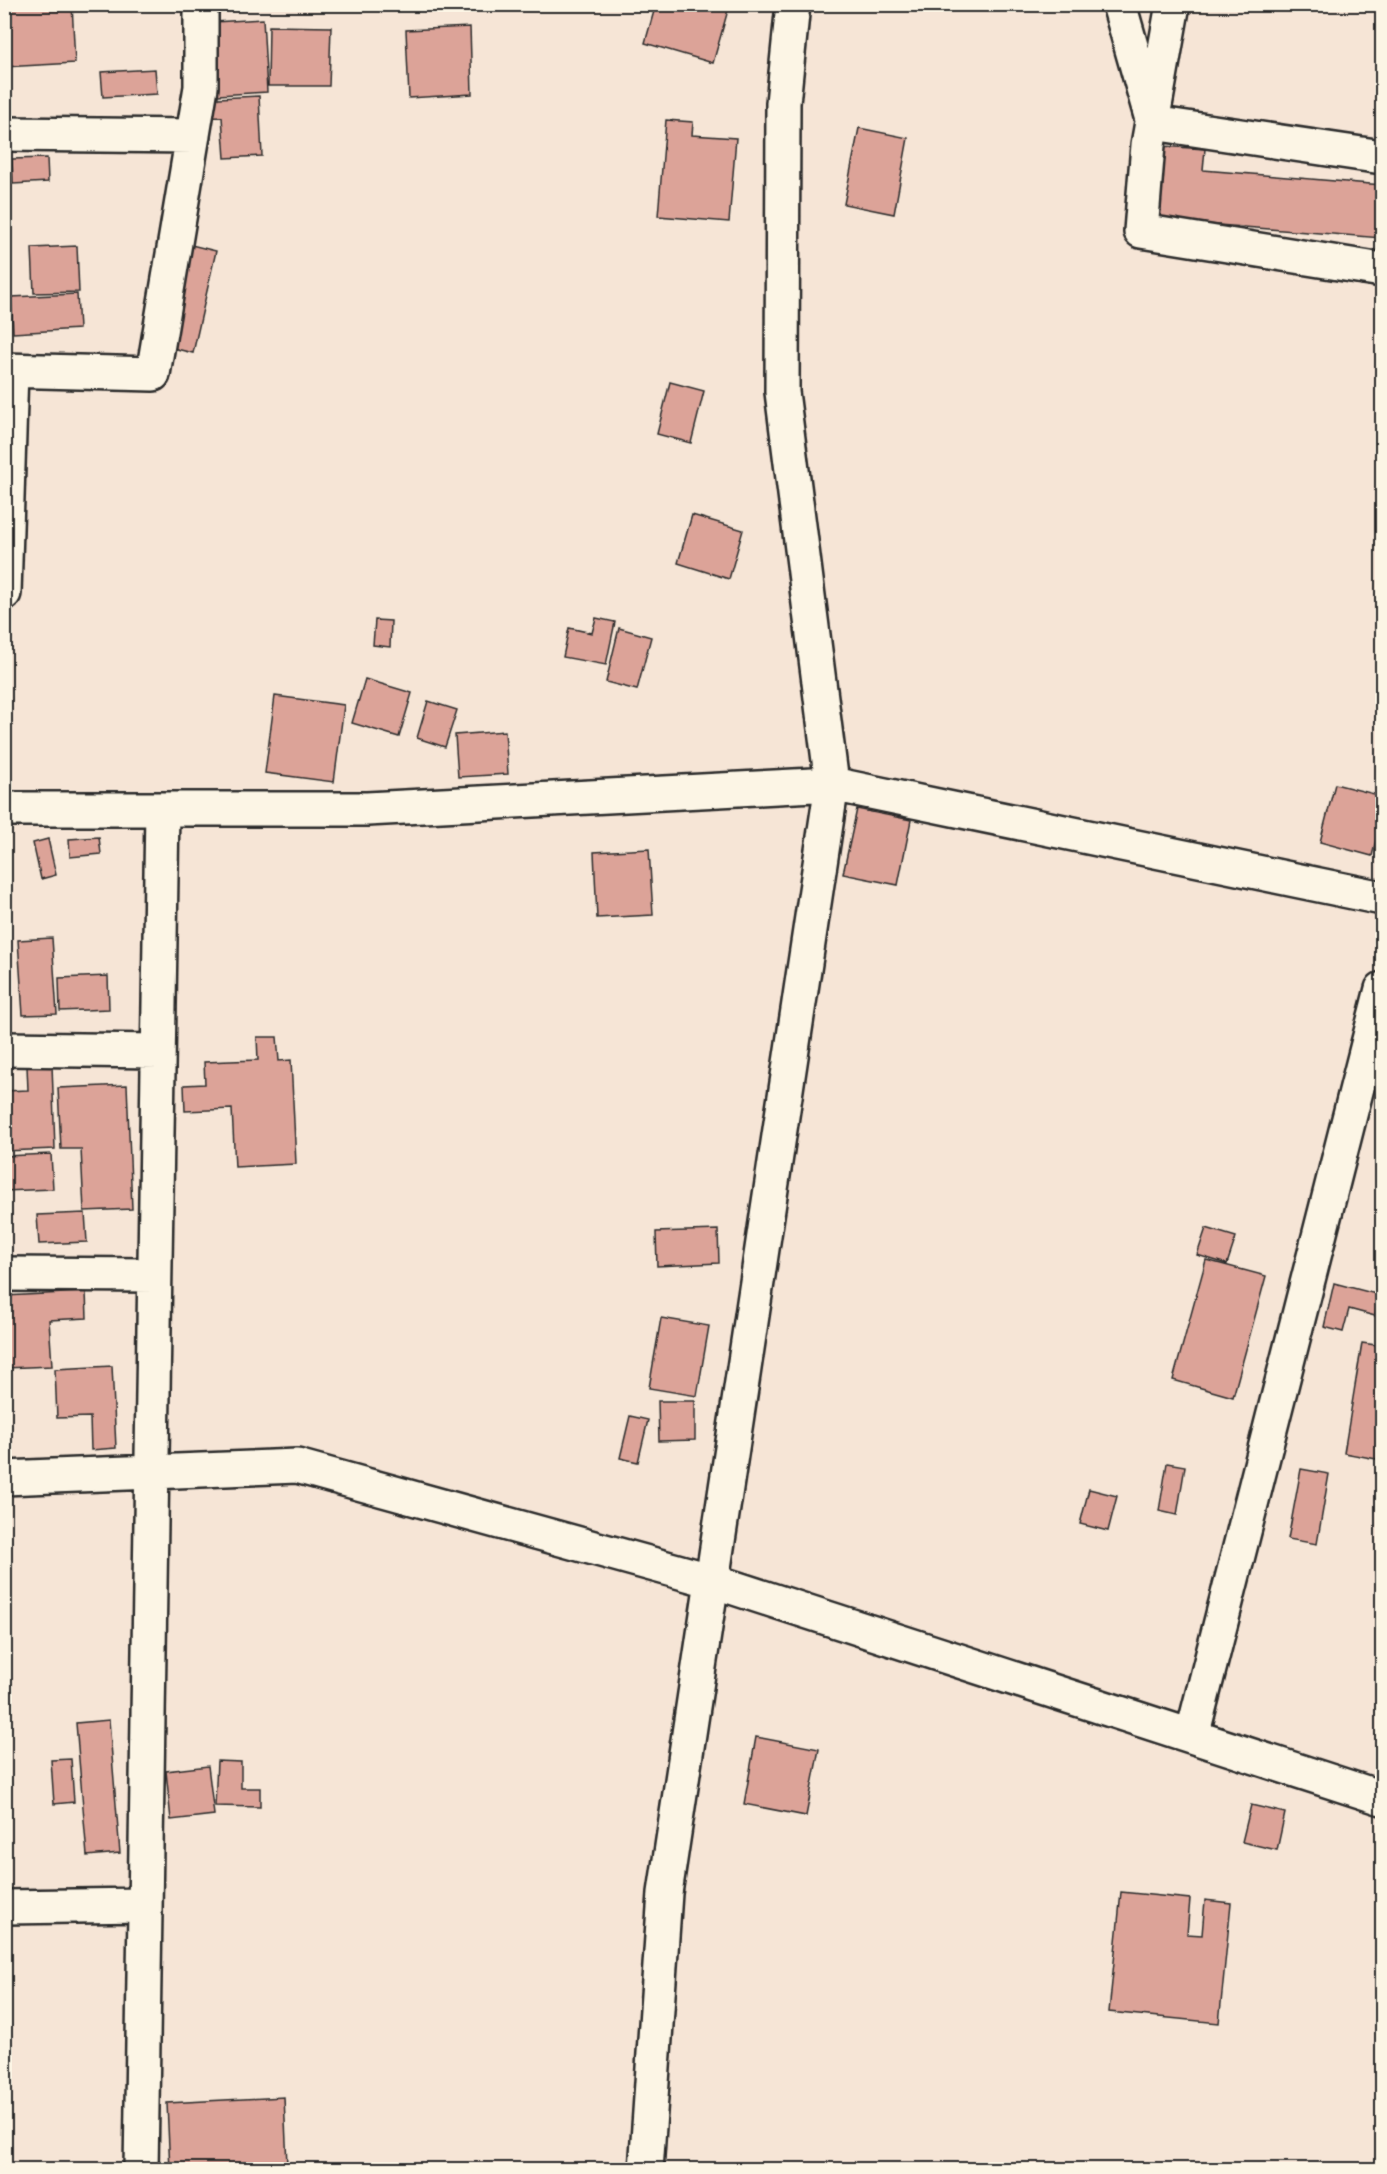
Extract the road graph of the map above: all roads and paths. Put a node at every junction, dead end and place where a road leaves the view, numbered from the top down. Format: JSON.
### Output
{"nodes":[{"id":1,"x":201,"y":4,"type":"edge"},
{"id":2,"x":793,"y":4,"type":"edge"},
{"id":3,"x":1119,"y":4,"type":"edge"},
{"id":4,"x":1173,"y":4,"type":"edge"},
{"id":5,"x":1153,"y":123,"type":"junction"},
{"id":6,"x":4,"y":134,"type":"edge"},
{"id":7,"x":193,"y":136,"type":"junction"},
{"id":8,"x":1383,"y":158,"type":"edge"},
{"id":9,"x":1383,"y":270,"type":"edge"},
{"id":10,"x":8,"y":370,"type":"edge"},
{"id":11,"x":4,"y":593,"type":"edge"},
{"id":12,"x":832,"y":784,"type":"junction"},
{"id":13,"x":4,"y":809,"type":"edge"},
{"id":14,"x":162,"y":809,"type":"junction"},
{"id":15,"x":1383,"y":898,"type":"edge"},
{"id":16,"x":1383,"y":989,"type":"edge"},
{"id":17,"x":4,"y":1049,"type":"edge"},
{"id":18,"x":158,"y":1051,"type":"junction"},
{"id":19,"x":4,"y":1274,"type":"edge"},
{"id":20,"x":154,"y":1275,"type":"junction"},
{"id":21,"x":151,"y":1472,"type":"junction"},
{"id":22,"x":4,"y":1478,"type":"edge"},
{"id":23,"x":713,"y":1581,"type":"junction"},
{"id":24,"x":1192,"y":1736,"type":"junction"},
{"id":25,"x":1383,"y":1798,"type":"edge"},
{"id":26,"x":145,"y":1905,"type":"junction"},
{"id":27,"x":4,"y":1907,"type":"edge"},
{"id":28,"x":141,"y":2169,"type":"edge"},
{"id":29,"x":645,"y":2169,"type":"edge"}],
"edges":[{"from":1,"to":7,"type":"street"},
{"from":2,"to":12,"type":"street"},
{"from":3,"to":5,"type":"street"},
{"from":4,"to":5,"type":"street"},
{"from":5,"to":8,"type":"street"},
{"from":5,"to":9,"type":"street"},
{"from":6,"to":7,"type":"street"},
{"from":7,"to":10,"type":"street"},
{"from":10,"to":11,"type":"street"},
{"from":12,"to":14,"type":"street"},
{"from":12,"to":15,"type":"street"},
{"from":12,"to":23,"type":"street"},
{"from":13,"to":14,"type":"street"},
{"from":14,"to":18,"type":"street"},
{"from":16,"to":24,"type":"street"},
{"from":17,"to":18,"type":"street"},
{"from":18,"to":20,"type":"street"},
{"from":19,"to":20,"type":"street"},
{"from":20,"to":21,"type":"street"},
{"from":21,"to":22,"type":"street"},
{"from":21,"to":23,"type":"street"},
{"from":21,"to":26,"type":"street"},
{"from":23,"to":24,"type":"street"},
{"from":23,"to":29,"type":"street"},
{"from":24,"to":25,"type":"street"},
{"from":26,"to":27,"type":"street"},
{"from":26,"to":28,"type":"street"}]}
